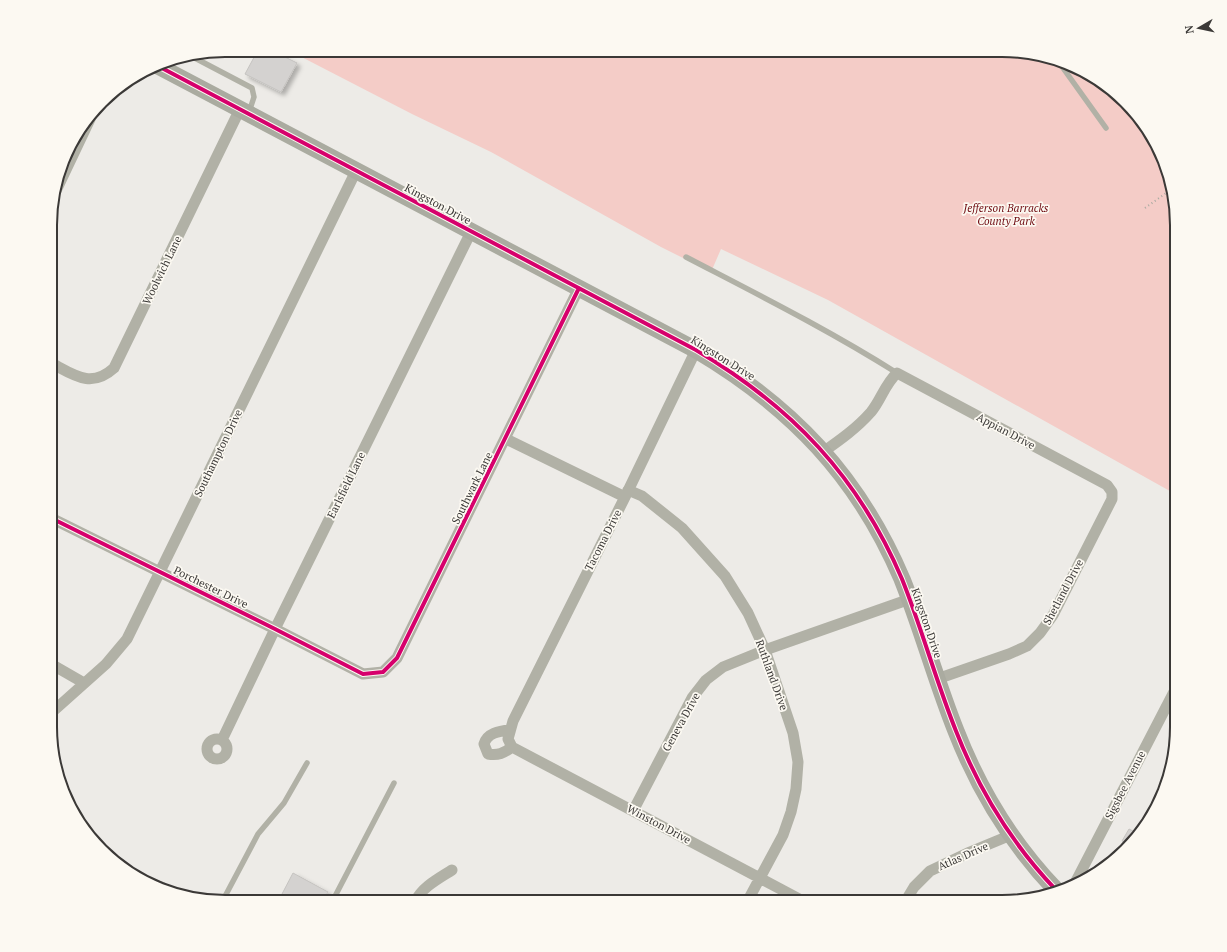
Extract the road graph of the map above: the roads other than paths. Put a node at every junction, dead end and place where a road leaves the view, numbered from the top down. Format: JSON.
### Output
{"nodes":[{"id":1,"x":197,"y":59,"type":"edge"},
{"id":2,"x":163,"y":69,"type":"edge"},
{"id":3,"x":1064,"y":69,"type":"edge"},
{"id":4,"x":244,"y":111,"type":"junction"},
{"id":5,"x":1106,"y":128,"type":"dead end"},
{"id":6,"x":82,"y":135,"type":"edge"},
{"id":7,"x":68,"y":166,"type":"edge"},
{"id":8,"x":356,"y":171,"type":"junction"},
{"id":9,"x":471,"y":232,"type":"junction"},
{"id":10,"x":686,"y":257,"type":"dead end"},
{"id":11,"x":580,"y":288,"type":"junction"},
{"id":12,"x":696,"y":350,"type":"junction"},
{"id":13,"x":57,"y":366,"type":"edge"},
{"id":14,"x":897,"y":373,"type":"junction"},
{"id":15,"x":506,"y":439,"type":"junction"},
{"id":16,"x":823,"y":452,"type":"junction"},
{"id":17,"x":1112,"y":492,"type":"joint"},
{"id":18,"x":627,"y":494,"type":"junction"},
{"id":19,"x":57,"y":521,"type":"edge"},
{"id":20,"x":159,"y":572,"type":"junction"},
{"id":21,"x":910,"y":599,"type":"junction"},
{"id":22,"x":275,"y":629,"type":"junction"},
{"id":23,"x":765,"y":650,"type":"junction"},
{"id":24,"x":57,"y":667,"type":"edge"},
{"id":25,"x":363,"y":674,"type":"joint"},
{"id":26,"x":937,"y":679,"type":"junction"},
{"id":27,"x":84,"y":682,"type":"junction"},
{"id":28,"x":1170,"y":700,"type":"edge"},
{"id":29,"x":57,"y":707,"type":"edge"},
{"id":30,"x":510,"y":730,"type":"junction"},
{"id":31,"x":222,"y":740,"type":"dead end"},
{"id":32,"x":512,"y":747,"type":"junction"},
{"id":33,"x":307,"y":763,"type":"dead end"},
{"id":34,"x":394,"y":783,"type":"dead end"},
{"id":35,"x":633,"y":811,"type":"junction"},
{"id":36,"x":1011,"y":835,"type":"junction"},
{"id":37,"x":452,"y":870,"type":"dead end"},
{"id":38,"x":760,"y":877,"type":"junction"},
{"id":39,"x":1078,"y":878,"type":"edge"},
{"id":40,"x":1053,"y":887,"type":"edge"},
{"id":41,"x":226,"y":895,"type":"edge"},
{"id":42,"x":336,"y":895,"type":"edge"},
{"id":43,"x":419,"y":895,"type":"edge"},
{"id":44,"x":751,"y":895,"type":"edge"},
{"id":45,"x":792,"y":895,"type":"edge"},
{"id":46,"x":909,"y":895,"type":"edge"}],
"edges":[{"from":1,"to":4,"type":"lane"},
{"from":2,"to":4,"type":"main road","name":"Kingston Drive"},
{"from":3,"to":5,"type":"lane"},
{"from":4,"to":8,"type":"main road","name":"Kingston Drive"},
{"from":4,"to":13,"type":"street","name":"Woolwich Lane"},
{"from":6,"to":7,"type":"street"},
{"from":8,"to":9,"type":"main road","name":"Kingston Drive"},
{"from":8,"to":20,"type":"street","name":"Southampton Drive"},
{"from":9,"to":11,"type":"main road","name":"Kingston Drive"},
{"from":9,"to":22,"type":"street","name":"Earlsfield Lane"},
{"from":10,"to":14,"type":"lane"},
{"from":11,"to":12,"type":"main road","name":"Kingston Drive"},
{"from":11,"to":15,"type":"street","name":"Southwark Lane"},
{"from":12,"to":16,"type":"main road","name":"Kingston Drive"},
{"from":12,"to":18,"type":"street","name":"Tacoma Drive"},
{"from":14,"to":16,"type":"street"},
{"from":14,"to":17,"type":"street","name":"Appian Drive"},
{"from":15,"to":18,"type":"street","name":"Ruthland Drive"},
{"from":15,"to":25,"type":"street","name":"Southwark Lane"},
{"from":16,"to":21,"type":"main road","name":"Kingston Drive"},
{"from":17,"to":26,"type":"street","name":"Shetland Drive"},
{"from":18,"to":23,"type":"street","name":"Ruthland Drive"},
{"from":18,"to":30,"type":"street","name":"Tacoma Drive"},
{"from":19,"to":20,"type":"street","name":"Porchester Drive"},
{"from":20,"to":22,"type":"street","name":"Porchester Drive"},
{"from":20,"to":27,"type":"street","name":"Southampton Drive"},
{"from":21,"to":23,"type":"street","name":"Geneva Drive"},
{"from":21,"to":26,"type":"main road","name":"Kingston Drive"},
{"from":22,"to":25,"type":"street","name":"Porchester Drive"},
{"from":22,"to":31,"type":"street","name":"Earlsfield Lane"},
{"from":23,"to":35,"type":"street","name":"Geneva Drive"},
{"from":23,"to":38,"type":"street","name":"Ruthland Drive"},
{"from":24,"to":27,"type":"street"},
{"from":26,"to":36,"type":"main road","name":"Kingston Drive"},
{"from":27,"to":29,"type":"street","name":"Southampton Drive"},
{"from":28,"to":39,"type":"street","name":"Sigsbee Avenue"},
{"from":30,"to":32,"type":"street","name":"Tacoma Drive"},
{"from":30,"to":32,"type":"street"},
{"from":32,"to":35,"type":"street","name":"Winston Drive"},
{"from":33,"to":41,"type":"lane"},
{"from":34,"to":42,"type":"lane"},
{"from":35,"to":38,"type":"street","name":"Winston Drive"},
{"from":36,"to":40,"type":"main road","name":"Kingston Drive"},
{"from":36,"to":46,"type":"street","name":"Atlas Drive"},
{"from":37,"to":43,"type":"street"},
{"from":38,"to":44,"type":"street","name":"Ruthland Drive"},
{"from":38,"to":45,"type":"street","name":"Winston Drive"}]}
